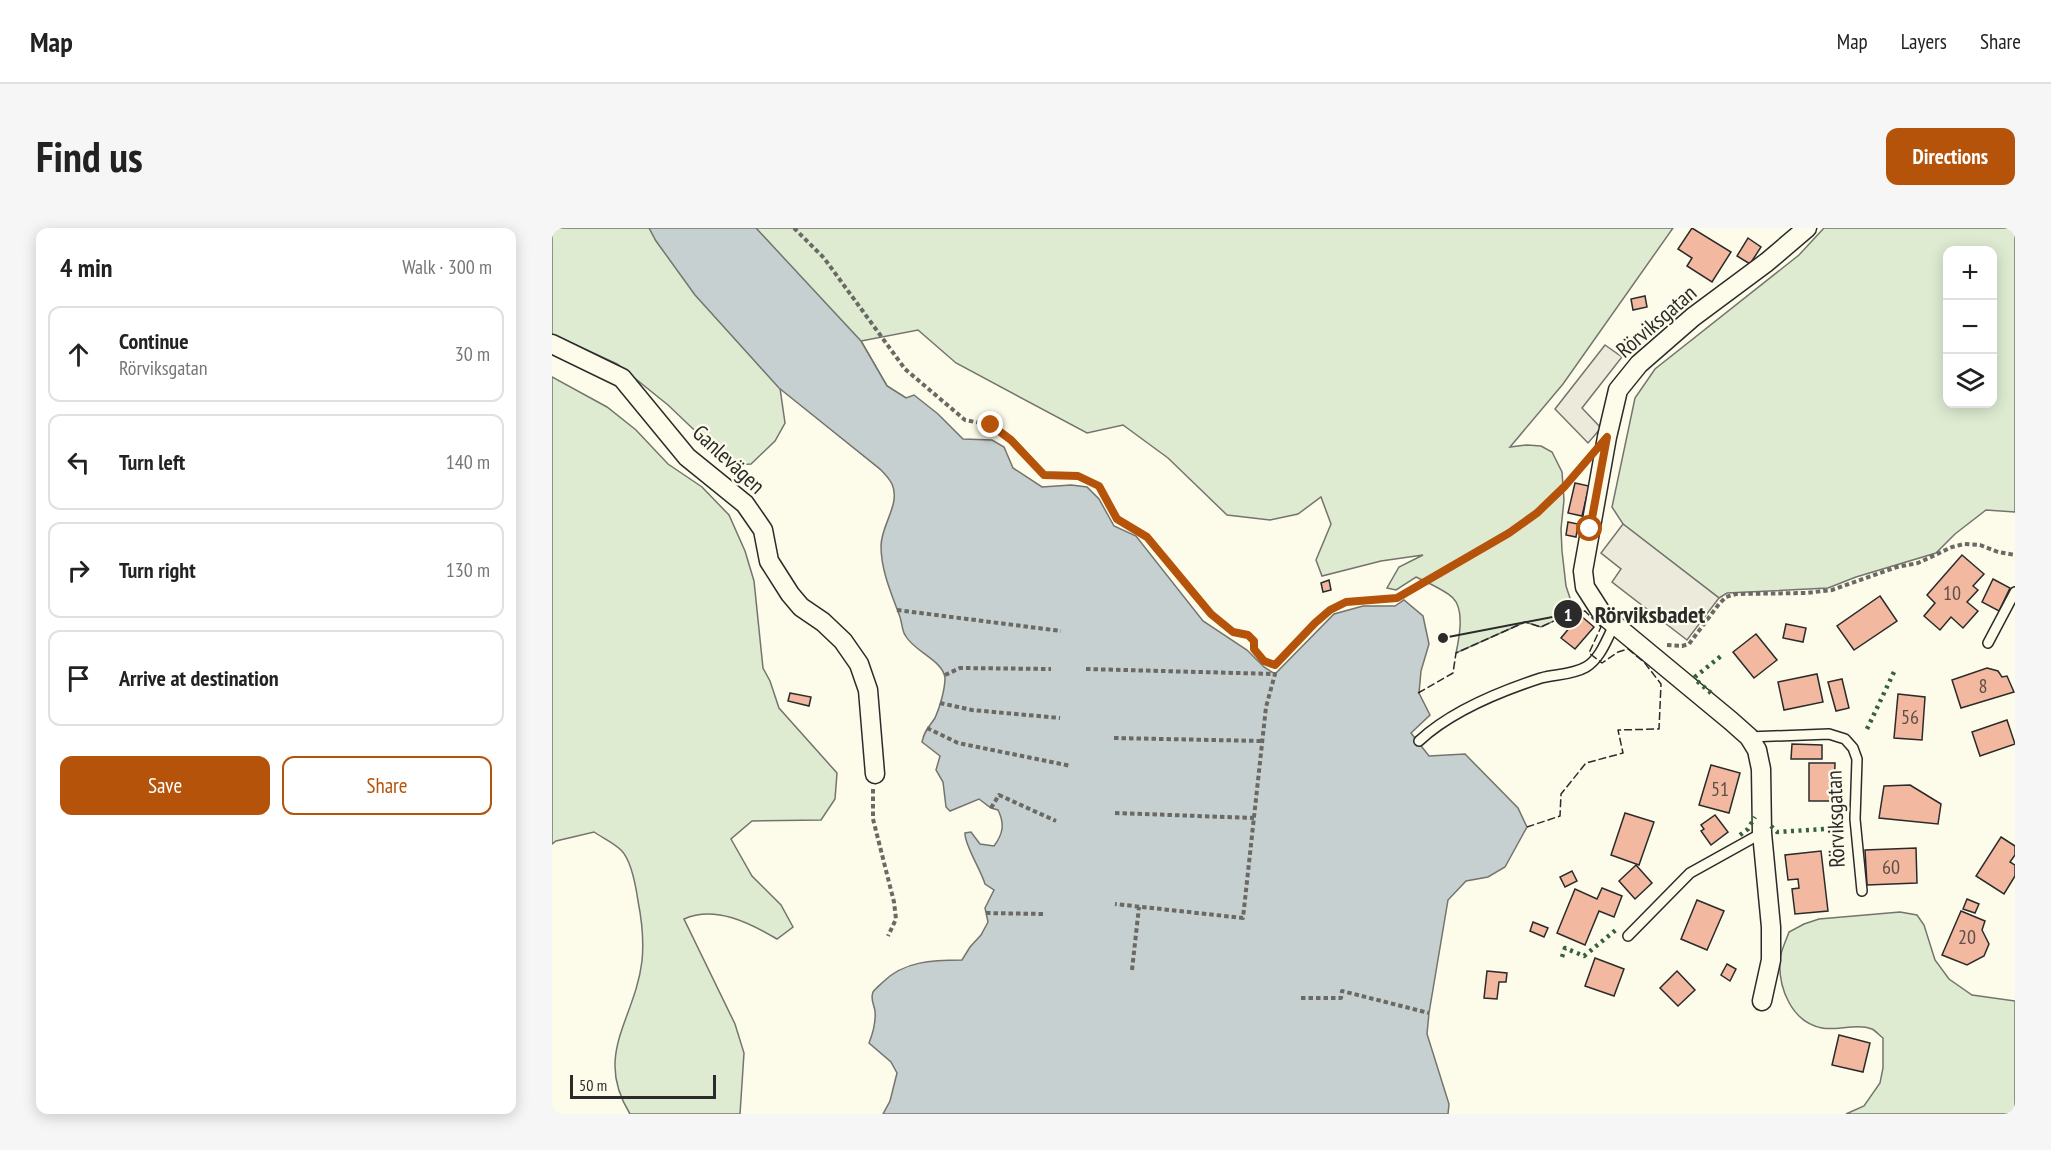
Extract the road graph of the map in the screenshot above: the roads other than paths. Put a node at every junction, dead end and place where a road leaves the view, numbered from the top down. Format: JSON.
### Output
{"nodes":[{"id":1,"x":1807,"y":228,"type":"edge"},
{"id":2,"x":552,"y":344,"type":"edge"},
{"id":3,"x":2015,"y":592,"type":"edge"},
{"id":4,"x":1614,"y":625,"type":"junction"},
{"id":5,"x":1988,"y":644,"type":"dead end"},
{"id":6,"x":1749,"y":737,"type":"junction"},
{"id":7,"x":1419,"y":741,"type":"dead end"},
{"id":8,"x":875,"y":774,"type":"road end"},
{"id":9,"x":1762,"y":833,"type":"junction"},
{"id":10,"x":1862,"y":891,"type":"dead end"},
{"id":11,"x":1628,"y":936,"type":"dead end"},
{"id":12,"x":1762,"y":1001,"type":"dead end"}],
"edges":[{"from":1,"to":4,"type":"street","name":"Rörviksgatan"},
{"from":2,"to":8,"type":"street","name":"Ganlevägen"},
{"from":3,"to":5,"type":"lane"},
{"from":4,"to":6,"type":"street","name":"Rörviksgatan"},
{"from":4,"to":7,"type":"lane"},
{"from":6,"to":9,"type":"street","name":"Rörviksgatan"},
{"from":6,"to":10,"type":"lane","name":"Rörviksgatan"},
{"from":9,"to":11,"type":"lane"},
{"from":9,"to":12,"type":"street","name":"Rörviksgatan"}]}
